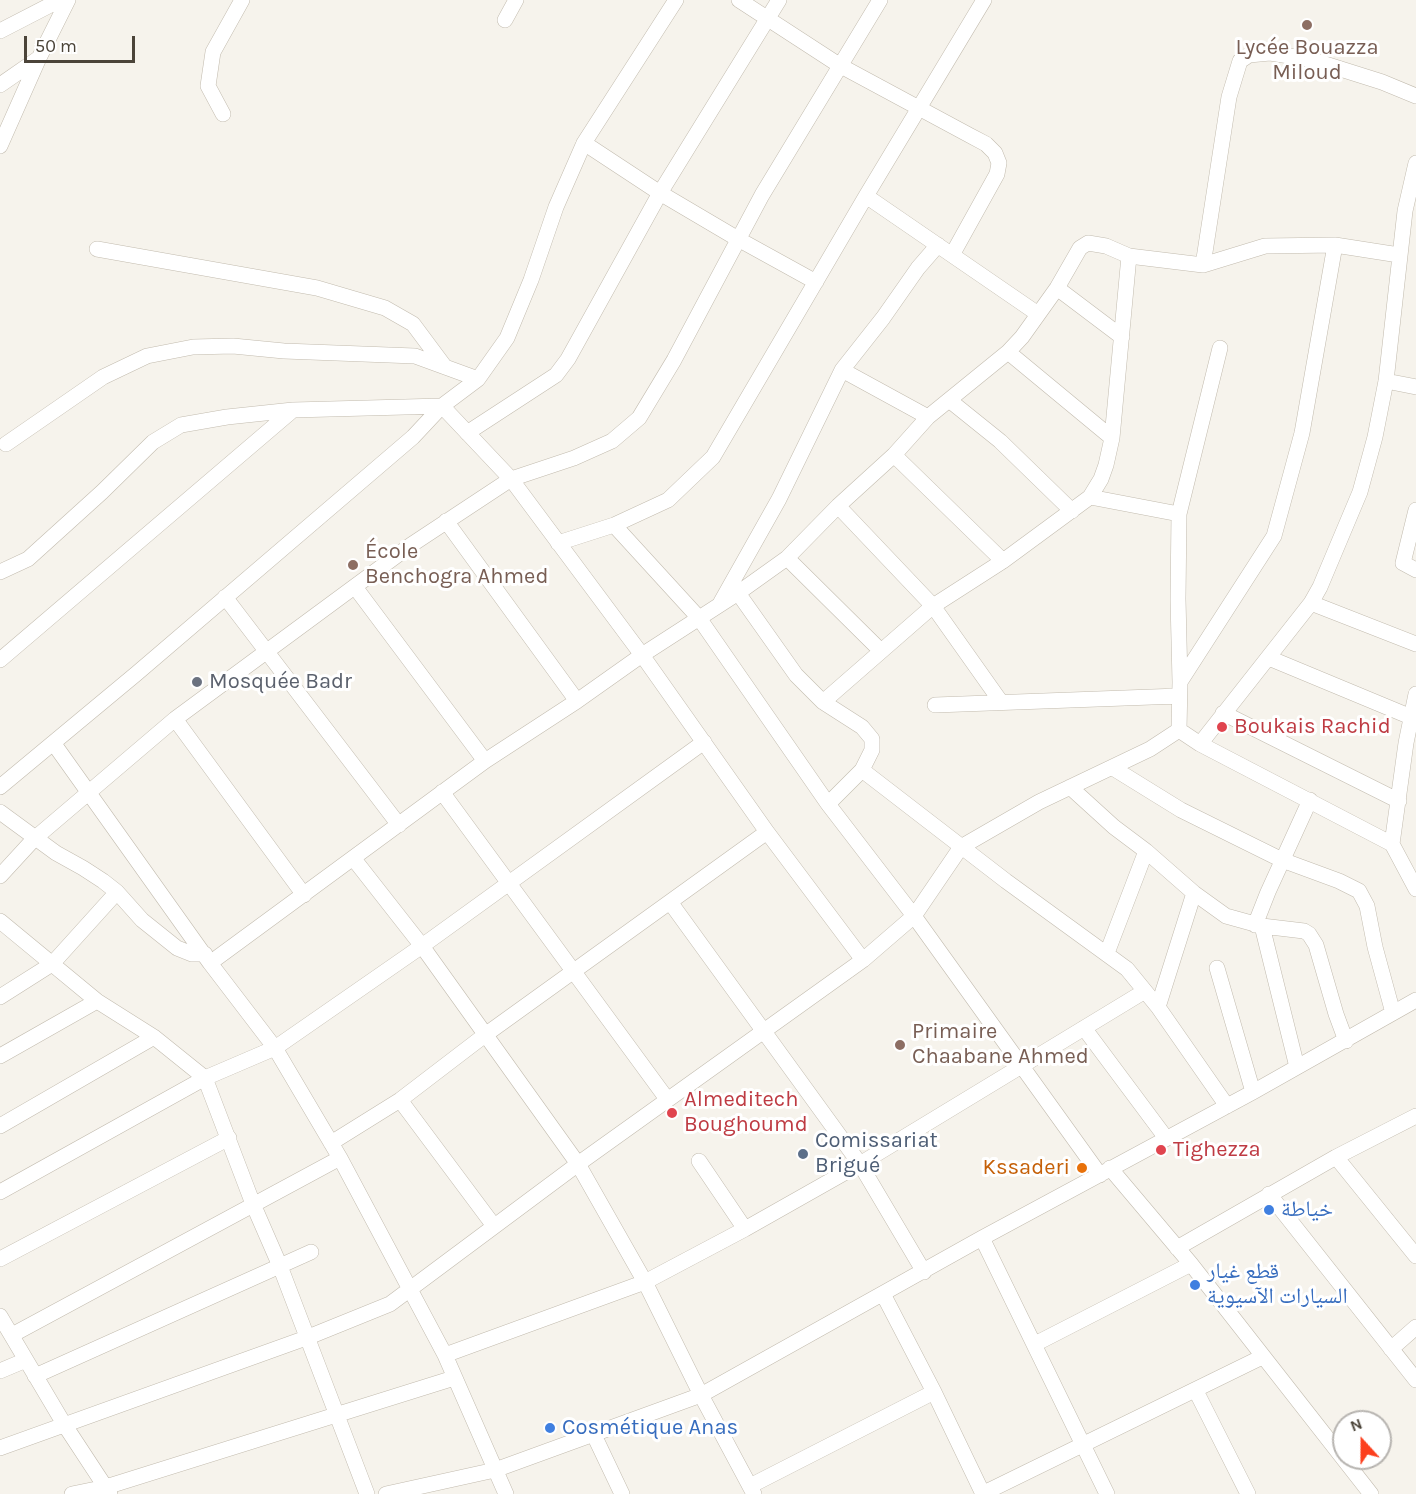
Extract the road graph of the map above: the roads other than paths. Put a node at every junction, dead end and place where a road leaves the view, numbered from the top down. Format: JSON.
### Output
{"nodes":[{"id":1,"x":60,"y":0,"type":"edge"},
{"id":2,"x":68,"y":0,"type":"edge"},
{"id":3,"x":242,"y":0,"type":"edge"},
{"id":4,"x":516,"y":0,"type":"edge"},
{"id":5,"x":676,"y":0,"type":"edge"},
{"id":6,"x":739,"y":0,"type":"edge"},
{"id":7,"x":779,"y":0,"type":"edge"},
{"id":8,"x":880,"y":0,"type":"edge"},
{"id":9,"x":984,"y":0,"type":"edge"},
{"id":10,"x":768,"y":18,"type":"junction"},
{"id":11,"x":505,"y":20,"type":"dead end"},
{"id":12,"x":0,"y":31,"type":"edge"},
{"id":13,"x":39,"y":58,"type":"junction"},
{"id":14,"x":839,"y":65,"type":"junction"},
{"id":15,"x":0,"y":85,"type":"edge"},
{"id":16,"x":1416,"y":96,"type":"edge"},
{"id":17,"x":920,"y":107,"type":"junction"},
{"id":18,"x":224,"y":114,"type":"dead end"},
{"id":19,"x":584,"y":143,"type":"junction"},
{"id":20,"x":0,"y":147,"type":"edge"},
{"id":21,"x":1416,"y":164,"type":"edge"},
{"id":22,"x":660,"y":193,"type":"junction"},
{"id":23,"x":866,"y":196,"type":"junction"},
{"id":24,"x":1411,"y":212,"type":"edge"},
{"id":25,"x":738,"y":239,"type":"junction"},
{"id":26,"x":938,"y":245,"type":"junction"},
{"id":27,"x":1335,"y":245,"type":"junction"},
{"id":28,"x":97,"y":249,"type":"dead end"},
{"id":29,"x":952,"y":255,"type":"junction"},
{"id":30,"x":1399,"y":255,"type":"junction"},
{"id":31,"x":1129,"y":256,"type":"junction"},
{"id":32,"x":1203,"y":265,"type":"junction"},
{"id":33,"x":816,"y":282,"type":"junction"},
{"id":34,"x":1057,"y":288,"type":"junction"},
{"id":35,"x":1038,"y":314,"type":"junction"},
{"id":36,"x":1122,"y":337,"type":"junction"},
{"id":37,"x":1220,"y":348,"type":"dead end"},
{"id":38,"x":1008,"y":352,"type":"junction"},
{"id":39,"x":445,"y":367,"type":"junction"},
{"id":40,"x":842,"y":370,"type":"junction"},
{"id":41,"x":478,"y":380,"type":"junction"},
{"id":42,"x":1386,"y":381,"type":"junction"},
{"id":43,"x":1416,"y":387,"type":"edge"},
{"id":44,"x":949,"y":399,"type":"junction"},
{"id":45,"x":442,"y":406,"type":"junction"},
{"id":46,"x":293,"y":410,"type":"junction"},
{"id":47,"x":928,"y":417,"type":"junction"},
{"id":48,"x":467,"y":433,"type":"junction"},
{"id":49,"x":1112,"y":438,"type":"junction"},
{"id":50,"x":6,"y":444,"type":"dead end"},
{"id":51,"x":894,"y":455,"type":"junction"},
{"id":52,"x":511,"y":479,"type":"junction"},
{"id":53,"x":1090,"y":497,"type":"junction"},
{"id":54,"x":838,"y":506,"type":"junction"},
{"id":55,"x":1416,"y":510,"type":"edge"},
{"id":56,"x":1072,"y":511,"type":"junction"},
{"id":57,"x":1179,"y":514,"type":"junction"},
{"id":58,"x":446,"y":521,"type":"junction"},
{"id":59,"x":614,"y":525,"type":"junction"},
{"id":60,"x":558,"y":543,"type":"junction"},
{"id":61,"x":787,"y":558,"type":"junction"},
{"id":62,"x":28,"y":559,"type":"junction"},
{"id":63,"x":1003,"y":561,"type":"junction"},
{"id":64,"x":1416,"y":570,"type":"edge"},
{"id":65,"x":0,"y":572,"type":"edge"},
{"id":66,"x":0,"y":583,"type":"edge"},
{"id":67,"x":355,"y":587,"type":"junction"},
{"id":68,"x":738,"y":593,"type":"junction"},
{"id":69,"x":225,"y":597,"type":"junction"},
{"id":70,"x":1311,"y":603,"type":"junction"},
{"id":71,"x":719,"y":605,"type":"junction"},
{"id":72,"x":933,"y":606,"type":"junction"},
{"id":73,"x":699,"y":618,"type":"junction"},
{"id":74,"x":1416,"y":644,"type":"edge"},
{"id":75,"x":881,"y":651,"type":"junction"},
{"id":76,"x":266,"y":652,"type":"junction"},
{"id":77,"x":642,"y":655,"type":"junction"},
{"id":78,"x":1269,"y":657,"type":"junction"},
{"id":79,"x":0,"y":660,"type":"edge"},
{"id":80,"x":1180,"y":689,"type":"junction"},
{"id":81,"x":1416,"y":694,"type":"edge"},
{"id":82,"x":577,"y":701,"type":"junction"},
{"id":83,"x":823,"y":702,"type":"junction"},
{"id":84,"x":1001,"y":702,"type":"junction"},
{"id":85,"x":935,"y":705,"type":"dead end"},
{"id":86,"x":1223,"y":713,"type":"junction"},
{"id":87,"x":1411,"y":717,"type":"junction"},
{"id":88,"x":175,"y":719,"type":"junction"},
{"id":89,"x":1179,"y":730,"type":"junction"},
{"id":90,"x":704,"y":742,"type":"junction"},
{"id":91,"x":54,"y":744,"type":"junction"},
{"id":92,"x":1200,"y":744,"type":"junction"},
{"id":93,"x":1411,"y":746,"type":"edge"},
{"id":94,"x":485,"y":761,"type":"junction"},
{"id":95,"x":1113,"y":768,"type":"junction"},
{"id":96,"x":862,"y":770,"type":"junction"},
{"id":97,"x":0,"y":787,"type":"edge"},
{"id":98,"x":1070,"y":787,"type":"junction"},
{"id":99,"x":89,"y":790,"type":"junction"},
{"id":100,"x":442,"y":792,"type":"junction"},
{"id":101,"x":1310,"y":800,"type":"junction"},
{"id":102,"x":1399,"y":801,"type":"junction"},
{"id":103,"x":828,"y":804,"type":"junction"},
{"id":104,"x":0,"y":812,"type":"edge"},
{"id":105,"x":399,"y":825,"type":"junction"},
{"id":106,"x":767,"y":832,"type":"junction"},
{"id":107,"x":33,"y":838,"type":"junction"},
{"id":108,"x":1392,"y":844,"type":"junction"},
{"id":109,"x":961,"y":847,"type":"junction"},
{"id":110,"x":1146,"y":851,"type":"junction"},
{"id":111,"x":353,"y":858,"type":"junction"},
{"id":112,"x":1282,"y":860,"type":"junction"},
{"id":113,"x":0,"y":876,"type":"edge"},
{"id":114,"x":509,"y":883,"type":"junction"},
{"id":115,"x":1416,"y":889,"type":"edge"},
{"id":116,"x":117,"y":892,"type":"junction"},
{"id":117,"x":1194,"y":893,"type":"junction"},
{"id":118,"x":304,"y":895,"type":"junction"},
{"id":119,"x":670,"y":902,"type":"junction"},
{"id":120,"x":914,"y":916,"type":"junction"},
{"id":121,"x":0,"y":921,"type":"edge"},
{"id":122,"x":1258,"y":926,"type":"junction"},
{"id":123,"x":422,"y":946,"type":"junction"},
{"id":124,"x":1107,"y":952,"type":"junction"},
{"id":125,"x":208,"y":959,"type":"junction"},
{"id":126,"x":863,"y":960,"type":"junction"},
{"id":127,"x":52,"y":964,"type":"junction"},
{"id":128,"x":1217,"y":968,"type":"dead end"},
{"id":129,"x":574,"y":972,"type":"junction"},
{"id":130,"x":1146,"y":991,"type":"junction"},
{"id":131,"x":0,"y":997,"type":"edge"},
{"id":132,"x":1416,"y":1000,"type":"edge"},
{"id":133,"x":97,"y":1001,"type":"junction"},
{"id":134,"x":1158,"y":1007,"type":"junction"},
{"id":135,"x":1393,"y":1013,"type":"junction"},
{"id":136,"x":1084,"y":1028,"type":"junction"},
{"id":137,"x":764,"y":1030,"type":"junction"},
{"id":138,"x":485,"y":1035,"type":"junction"},
{"id":139,"x":154,"y":1037,"type":"junction"},
{"id":140,"x":1346,"y":1041,"type":"junction"},
{"id":141,"x":275,"y":1048,"type":"junction"},
{"id":142,"x":0,"y":1056,"type":"edge"},
{"id":143,"x":1022,"y":1066,"type":"junction"},
{"id":144,"x":1297,"y":1067,"type":"junction"},
{"id":145,"x":205,"y":1078,"type":"junction"},
{"id":146,"x":1253,"y":1092,"type":"junction"},
{"id":147,"x":400,"y":1100,"type":"junction"},
{"id":148,"x":667,"y":1100,"type":"junction"},
{"id":149,"x":1227,"y":1106,"type":"junction"},
{"id":150,"x":1413,"y":1122,"type":"edge"},
{"id":151,"x":0,"y":1126,"type":"edge"},
{"id":152,"x":229,"y":1138,"type":"junction"},
{"id":153,"x":1166,"y":1138,"type":"junction"},
{"id":154,"x":332,"y":1143,"type":"junction"},
{"id":155,"x":1336,"y":1157,"type":"junction"},
{"id":156,"x":340,"y":1158,"type":"junction"},
{"id":157,"x":699,"y":1161,"type":"dead end"},
{"id":158,"x":578,"y":1164,"type":"junction"},
{"id":159,"x":860,"y":1164,"type":"junction"},
{"id":160,"x":1105,"y":1172,"type":"junction"},
{"id":161,"x":0,"y":1192,"type":"edge"},
{"id":162,"x":1269,"y":1194,"type":"junction"},
{"id":163,"x":253,"y":1204,"type":"junction"},
{"id":164,"x":494,"y":1226,"type":"junction"},
{"id":165,"x":745,"y":1229,"type":"junction"},
{"id":166,"x":982,"y":1238,"type":"junction"},
{"id":167,"x":1177,"y":1248,"type":"junction"},
{"id":168,"x":311,"y":1252,"type":"dead end"},
{"id":169,"x":1416,"y":1256,"type":"edge"},
{"id":170,"x":0,"y":1259,"type":"edge"},
{"id":171,"x":1191,"y":1264,"type":"junction"},
{"id":172,"x":280,"y":1266,"type":"junction"},
{"id":173,"x":924,"y":1272,"type":"junction"},
{"id":174,"x":645,"y":1282,"type":"junction"},
{"id":175,"x":411,"y":1291,"type":"junction"},
{"id":176,"x":883,"y":1294,"type":"junction"},
{"id":177,"x":0,"y":1316,"type":"edge"},
{"id":178,"x":1416,"y":1327,"type":"edge"},
{"id":179,"x":12,"y":1335,"type":"junction"},
{"id":180,"x":306,"y":1338,"type":"junction"},
{"id":181,"x":1035,"y":1344,"type":"junction"},
{"id":182,"x":1391,"y":1349,"type":"junction"},
{"id":183,"x":445,"y":1355,"type":"junction"},
{"id":184,"x":1262,"y":1357,"type":"junction"},
{"id":185,"x":26,"y":1360,"type":"junction"},
{"id":186,"x":0,"y":1371,"type":"edge"},
{"id":187,"x":35,"y":1376,"type":"junction"},
{"id":188,"x":454,"y":1378,"type":"junction"},
{"id":189,"x":1416,"y":1380,"type":"edge"},
{"id":190,"x":1196,"y":1391,"type":"junction"},
{"id":191,"x":934,"y":1392,"type":"junction"},
{"id":192,"x":701,"y":1395,"type":"junction"},
{"id":193,"x":336,"y":1414,"type":"junction"},
{"id":194,"x":64,"y":1424,"type":"junction"},
{"id":195,"x":593,"y":1433,"type":"junction"},
{"id":196,"x":1083,"y":1445,"type":"junction"},
{"id":197,"x":0,"y":1448,"type":"edge"},
{"id":198,"x":495,"y":1470,"type":"junction"},
{"id":199,"x":752,"y":1490,"type":"edge"},
{"id":200,"x":108,"y":1491,"type":"edge"},
{"id":201,"x":72,"y":1494,"type":"edge"},
{"id":202,"x":367,"y":1494,"type":"edge"},
{"id":203,"x":386,"y":1494,"type":"edge"},
{"id":204,"x":506,"y":1494,"type":"edge"},
{"id":205,"x":622,"y":1494,"type":"edge"},
{"id":206,"x":982,"y":1494,"type":"edge"},
{"id":207,"x":1107,"y":1494,"type":"edge"},
{"id":208,"x":1248,"y":1494,"type":"edge"},
{"id":209,"x":1371,"y":1494,"type":"edge"}],
"edges":[{"from":1,"to":12,"type":"street"},
{"from":2,"to":13,"type":"street"},
{"from":3,"to":18,"type":"street"},
{"from":4,"to":11,"type":"street"},
{"from":5,"to":19,"type":"street"},
{"from":6,"to":10,"type":"street"},
{"from":7,"to":10,"type":"street"},
{"from":8,"to":14,"type":"street"},
{"from":9,"to":17,"type":"street"},
{"from":10,"to":14,"type":"street"},
{"from":10,"to":22,"type":"street"},
{"from":13,"to":15,"type":"street"},
{"from":13,"to":20,"type":"street"},
{"from":14,"to":17,"type":"street"},
{"from":14,"to":25,"type":"street"},
{"from":16,"to":32,"type":"street"},
{"from":17,"to":23,"type":"street"},
{"from":17,"to":29,"type":"street"},
{"from":19,"to":22,"type":"street"},
{"from":19,"to":41,"type":"street"},
{"from":21,"to":24,"type":"street"},
{"from":22,"to":25,"type":"street"},
{"from":22,"to":48,"type":"street"},
{"from":23,"to":26,"type":"street"},
{"from":23,"to":33,"type":"street"},
{"from":24,"to":30,"type":"street"},
{"from":25,"to":33,"type":"street"},
{"from":25,"to":52,"type":"street"},
{"from":26,"to":29,"type":"street"},
{"from":26,"to":40,"type":"street"},
{"from":27,"to":30,"type":"street"},
{"from":27,"to":32,"type":"street"},
{"from":27,"to":80,"type":"street"},
{"from":28,"to":39,"type":"street"},
{"from":29,"to":35,"type":"street"},
{"from":30,"to":42,"type":"street"},
{"from":31,"to":32,"type":"street"},
{"from":31,"to":34,"type":"street"},
{"from":31,"to":36,"type":"street"},
{"from":33,"to":59,"type":"street"},
{"from":34,"to":35,"type":"street"},
{"from":34,"to":36,"type":"street"},
{"from":35,"to":38,"type":"street"},
{"from":36,"to":49,"type":"street"},
{"from":37,"to":57,"type":"street"},
{"from":38,"to":44,"type":"street"},
{"from":38,"to":49,"type":"street"},
{"from":39,"to":41,"type":"street"},
{"from":39,"to":50,"type":"street"},
{"from":40,"to":47,"type":"street"},
{"from":40,"to":71,"type":"street"},
{"from":41,"to":45,"type":"street"},
{"from":42,"to":43,"type":"street"},
{"from":42,"to":70,"type":"street"},
{"from":44,"to":47,"type":"street"},
{"from":44,"to":56,"type":"street"},
{"from":45,"to":46,"type":"street"},
{"from":45,"to":48,"type":"street"},
{"from":45,"to":69,"type":"street"},
{"from":46,"to":62,"type":"street"},
{"from":46,"to":79,"type":"street"},
{"from":47,"to":51,"type":"street"},
{"from":48,"to":52,"type":"street"},
{"from":49,"to":53,"type":"street"},
{"from":51,"to":54,"type":"street"},
{"from":51,"to":63,"type":"street"},
{"from":52,"to":58,"type":"street"},
{"from":52,"to":60,"type":"street"},
{"from":53,"to":56,"type":"street"},
{"from":53,"to":57,"type":"street"},
{"from":54,"to":61,"type":"street"},
{"from":54,"to":72,"type":"street"},
{"from":55,"to":64,"type":"street"},
{"from":56,"to":63,"type":"street"},
{"from":57,"to":80,"type":"street"},
{"from":58,"to":67,"type":"street"},
{"from":58,"to":82,"type":"street"},
{"from":59,"to":60,"type":"street"},
{"from":59,"to":73,"type":"street"},
{"from":60,"to":77,"type":"street"},
{"from":61,"to":68,"type":"street"},
{"from":61,"to":75,"type":"street"},
{"from":62,"to":65,"type":"street"},
{"from":62,"to":66,"type":"street"},
{"from":63,"to":72,"type":"street"},
{"from":67,"to":76,"type":"street"},
{"from":67,"to":94,"type":"street"},
{"from":68,"to":71,"type":"street"},
{"from":68,"to":83,"type":"street"},
{"from":69,"to":76,"type":"street"},
{"from":69,"to":91,"type":"street"},
{"from":70,"to":74,"type":"street"},
{"from":70,"to":78,"type":"street"},
{"from":71,"to":73,"type":"street"},
{"from":72,"to":75,"type":"street"},
{"from":72,"to":84,"type":"street"},
{"from":73,"to":77,"type":"street"},
{"from":73,"to":103,"type":"street"},
{"from":75,"to":83,"type":"street"},
{"from":76,"to":88,"type":"street"},
{"from":76,"to":105,"type":"street"},
{"from":77,"to":82,"type":"street"},
{"from":77,"to":90,"type":"street"},
{"from":78,"to":86,"type":"street"},
{"from":78,"to":87,"type":"street"},
{"from":80,"to":84,"type":"street"},
{"from":80,"to":89,"type":"street"},
{"from":81,"to":87,"type":"street"},
{"from":82,"to":94,"type":"street"},
{"from":83,"to":96,"type":"street"},
{"from":84,"to":85,"type":"street"},
{"from":86,"to":92,"type":"street"},
{"from":86,"to":102,"type":"street"},
{"from":87,"to":93,"type":"street"},
{"from":88,"to":99,"type":"street"},
{"from":88,"to":118,"type":"street"},
{"from":89,"to":92,"type":"street"},
{"from":89,"to":95,"type":"street"},
{"from":90,"to":106,"type":"street"},
{"from":90,"to":114,"type":"street"},
{"from":91,"to":97,"type":"street"},
{"from":91,"to":99,"type":"street"},
{"from":92,"to":101,"type":"street"},
{"from":93,"to":102,"type":"street"},
{"from":94,"to":100,"type":"street"},
{"from":95,"to":98,"type":"street"},
{"from":95,"to":112,"type":"street"},
{"from":96,"to":103,"type":"street"},
{"from":96,"to":109,"type":"street"},
{"from":98,"to":109,"type":"street"},
{"from":98,"to":110,"type":"street"},
{"from":99,"to":107,"type":"street"},
{"from":99,"to":125,"type":"street"},
{"from":100,"to":105,"type":"street"},
{"from":100,"to":114,"type":"street"},
{"from":101,"to":108,"type":"street"},
{"from":101,"to":112,"type":"street"},
{"from":102,"to":108,"type":"street"},
{"from":103,"to":120,"type":"street"},
{"from":104,"to":107,"type":"street"},
{"from":105,"to":111,"type":"street"},
{"from":106,"to":119,"type":"street"},
{"from":106,"to":126,"type":"street"},
{"from":107,"to":113,"type":"street"},
{"from":107,"to":116,"type":"street"},
{"from":108,"to":115,"type":"street"},
{"from":109,"to":120,"type":"street"},
{"from":109,"to":124,"type":"street"},
{"from":110,"to":117,"type":"street"},
{"from":110,"to":124,"type":"street"},
{"from":111,"to":118,"type":"street"},
{"from":111,"to":123,"type":"street"},
{"from":112,"to":122,"type":"street"},
{"from":112,"to":135,"type":"street"},
{"from":114,"to":123,"type":"street"},
{"from":114,"to":129,"type":"street"},
{"from":116,"to":125,"type":"street"},
{"from":116,"to":127,"type":"street"},
{"from":117,"to":122,"type":"street"},
{"from":117,"to":134,"type":"street"},
{"from":118,"to":125,"type":"street"},
{"from":119,"to":129,"type":"street"},
{"from":119,"to":137,"type":"street"},
{"from":120,"to":126,"type":"street"},
{"from":120,"to":143,"type":"street"},
{"from":121,"to":127,"type":"street"},
{"from":122,"to":140,"type":"street"},
{"from":122,"to":144,"type":"street"},
{"from":123,"to":138,"type":"street"},
{"from":123,"to":141,"type":"street"},
{"from":124,"to":130,"type":"street"},
{"from":125,"to":141,"type":"street"},
{"from":126,"to":137,"type":"street"},
{"from":127,"to":131,"type":"street"},
{"from":127,"to":133,"type":"street"},
{"from":128,"to":146,"type":"street"},
{"from":129,"to":138,"type":"street"},
{"from":129,"to":148,"type":"street"},
{"from":130,"to":134,"type":"street"},
{"from":130,"to":136,"type":"street"},
{"from":132,"to":135,"type":"street"},
{"from":133,"to":139,"type":"street"},
{"from":133,"to":142,"type":"street"},
{"from":134,"to":149,"type":"street"},
{"from":135,"to":140,"type":"street"},
{"from":136,"to":143,"type":"street"},
{"from":136,"to":153,"type":"street"},
{"from":137,"to":148,"type":"street"},
{"from":137,"to":159,"type":"street"},
{"from":138,"to":147,"type":"street"},
{"from":138,"to":158,"type":"street"},
{"from":139,"to":145,"type":"street"},
{"from":139,"to":151,"type":"street"},
{"from":140,"to":144,"type":"street"},
{"from":141,"to":145,"type":"street"},
{"from":141,"to":154,"type":"street"},
{"from":143,"to":159,"type":"street"},
{"from":143,"to":160,"type":"street"},
{"from":144,"to":146,"type":"street"},
{"from":145,"to":152,"type":"street"},
{"from":145,"to":161,"type":"street"},
{"from":146,"to":149,"type":"street"},
{"from":147,"to":154,"type":"street"},
{"from":147,"to":164,"type":"street"},
{"from":148,"to":158,"type":"street"},
{"from":149,"to":153,"type":"street"},
{"from":150,"to":155,"type":"street"},
{"from":152,"to":163,"type":"street"},
{"from":152,"to":170,"type":"street"},
{"from":153,"to":160,"type":"street"},
{"from":154,"to":156,"type":"street"},
{"from":155,"to":162,"type":"street"},
{"from":155,"to":169,"type":"street"},
{"from":156,"to":163,"type":"street"},
{"from":156,"to":175,"type":"street"},
{"from":157,"to":165,"type":"street"},
{"from":158,"to":164,"type":"street"},
{"from":158,"to":174,"type":"street"},
{"from":159,"to":165,"type":"street"},
{"from":159,"to":173,"type":"street"},
{"from":160,"to":166,"type":"street"},
{"from":160,"to":167,"type":"street"},
{"from":162,"to":167,"type":"street"},
{"from":162,"to":182,"type":"street"},
{"from":163,"to":172,"type":"street"},
{"from":163,"to":179,"type":"street"},
{"from":164,"to":175,"type":"street"},
{"from":165,"to":174,"type":"street"},
{"from":166,"to":173,"type":"street"},
{"from":166,"to":181,"type":"street"},
{"from":167,"to":171,"type":"street"},
{"from":168,"to":172,"type":"street"},
{"from":171,"to":181,"type":"street"},
{"from":171,"to":184,"type":"street"},
{"from":172,"to":180,"type":"street"},
{"from":172,"to":187,"type":"street"},
{"from":173,"to":176,"type":"street"},
{"from":174,"to":183,"type":"street"},
{"from":174,"to":192,"type":"street"},
{"from":175,"to":180,"type":"street"},
{"from":175,"to":183,"type":"street"},
{"from":176,"to":191,"type":"street"},
{"from":176,"to":192,"type":"street"},
{"from":177,"to":179,"type":"street"},
{"from":178,"to":182,"type":"street"},
{"from":179,"to":185,"type":"street"},
{"from":180,"to":193,"type":"street"},
{"from":180,"to":194,"type":"street"},
{"from":181,"to":196,"type":"street"},
{"from":182,"to":189,"type":"street"},
{"from":183,"to":188,"type":"street"},
{"from":184,"to":190,"type":"street"},
{"from":184,"to":209,"type":"street"},
{"from":185,"to":186,"type":"street"},
{"from":185,"to":187,"type":"street"},
{"from":187,"to":194,"type":"street"},
{"from":188,"to":193,"type":"street"},
{"from":188,"to":198,"type":"street"},
{"from":190,"to":196,"type":"street"},
{"from":190,"to":208,"type":"street"},
{"from":191,"to":199,"type":"street"},
{"from":191,"to":206,"type":"street"},
{"from":192,"to":195,"type":"street"},
{"from":192,"to":199,"type":"street"},
{"from":193,"to":200,"type":"street"},
{"from":193,"to":202,"type":"street"},
{"from":194,"to":197,"type":"street"},
{"from":194,"to":200,"type":"street"},
{"from":195,"to":198,"type":"street"},
{"from":195,"to":205,"type":"street"},
{"from":196,"to":206,"type":"street"},
{"from":196,"to":207,"type":"street"},
{"from":198,"to":203,"type":"street"},
{"from":198,"to":204,"type":"street"},
{"from":200,"to":201,"type":"street"}]}
